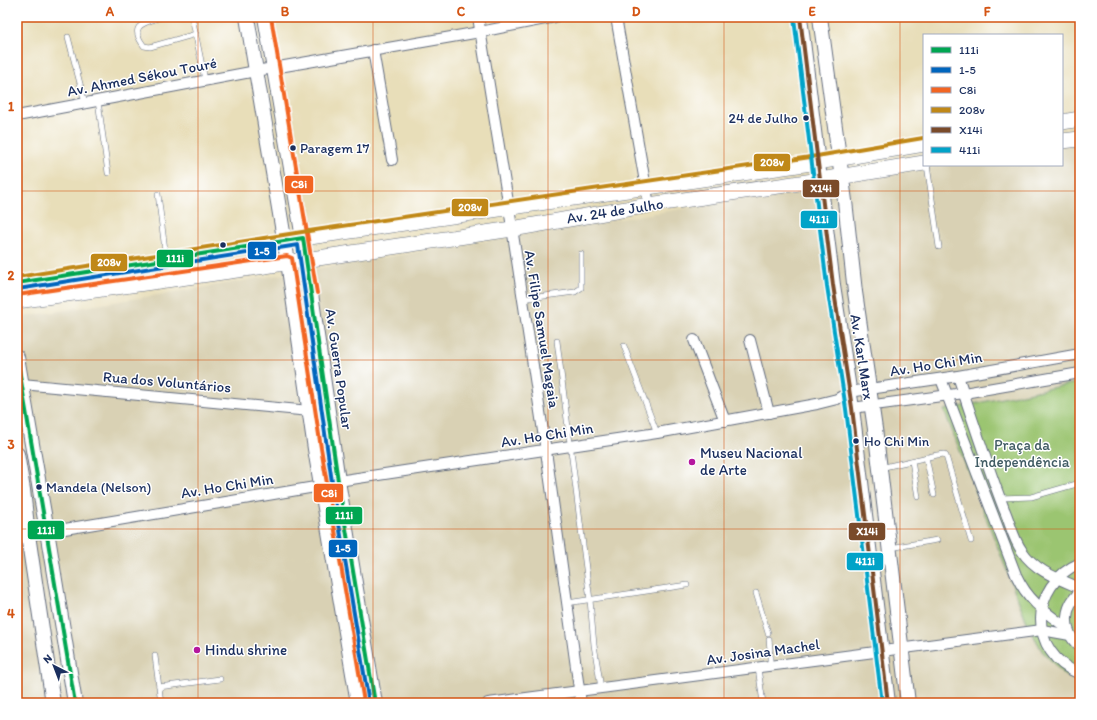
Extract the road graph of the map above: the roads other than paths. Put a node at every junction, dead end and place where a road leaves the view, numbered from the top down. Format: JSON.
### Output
{"nodes":[{"id":1,"x":161,"y":17,"type":"edge"},
{"id":2,"x":192,"y":17,"type":"edge"},
{"id":3,"x":247,"y":17,"type":"edge"},
{"id":4,"x":265,"y":17,"type":"edge"},
{"id":5,"x":478,"y":17,"type":"edge"},
{"id":6,"x":555,"y":17,"type":"edge"},
{"id":7,"x":616,"y":17,"type":"edge"},
{"id":8,"x":800,"y":17,"type":"edge"},
{"id":9,"x":820,"y":17,"type":"edge"},
{"id":10,"x":480,"y":32,"type":"junction"},
{"id":11,"x":196,"y":34,"type":"junction"},
{"id":12,"x":68,"y":37,"type":"dead end"},
{"id":13,"x":373,"y":50,"type":"junction"},
{"id":14,"x":273,"y":68,"type":"junction"},
{"id":15,"x":256,"y":71,"type":"junction"},
{"id":16,"x":205,"y":80,"type":"junction"},
{"id":17,"x":98,"y":101,"type":"junction"},
{"id":18,"x":85,"y":103,"type":"junction"},
{"id":19,"x":17,"y":116,"type":"edge"},
{"id":20,"x":1080,"y":119,"type":"edge"},
{"id":21,"x":1063,"y":122,"type":"edge"},
{"id":22,"x":1080,"y":138,"type":"edge"},
{"id":23,"x":1063,"y":141,"type":"edge"},
{"id":24,"x":923,"y":144,"type":"edge"},
{"id":25,"x":839,"y":158,"type":"junction"},
{"id":26,"x":392,"y":160,"type":"dead end"},
{"id":27,"x":818,"y":162,"type":"junction"},
{"id":28,"x":923,"y":163,"type":"edge"},
{"id":29,"x":927,"y":166,"type":"edge"},
{"id":30,"x":108,"y":174,"type":"dead end"},
{"id":31,"x":841,"y":177,"type":"junction"},
{"id":32,"x":820,"y":180,"type":"junction"},
{"id":33,"x":646,"y":186,"type":"junction"},
{"id":34,"x":158,"y":194,"type":"dead end"},
{"id":35,"x":649,"y":205,"type":"junction"},
{"id":36,"x":509,"y":208,"type":"junction"},
{"id":37,"x":512,"y":229,"type":"junction"},
{"id":38,"x":302,"y":238,"type":"junction"},
{"id":39,"x":284,"y":241,"type":"junction"},
{"id":40,"x":939,"y":247,"type":"dead end"},
{"id":41,"x":581,"y":254,"type":"dead end"},
{"id":42,"x":166,"y":259,"type":"junction"},
{"id":43,"x":306,"y":259,"type":"junction"},
{"id":44,"x":288,"y":262,"type":"junction"},
{"id":45,"x":17,"y":282,"type":"edge"},
{"id":46,"x":522,"y":299,"type":"junction"},
{"id":47,"x":17,"y":301,"type":"edge"},
{"id":48,"x":557,"y":340,"type":"dead end"},
{"id":49,"x":694,"y":340,"type":"dead end"},
{"id":50,"x":750,"y":340,"type":"dead end"},
{"id":51,"x":624,"y":346,"type":"dead end"},
{"id":52,"x":1080,"y":354,"type":"edge"},
{"id":53,"x":17,"y":358,"type":"edge"},
{"id":54,"x":1080,"y":373,"type":"edge"},
{"id":55,"x":958,"y":376,"type":"junction"},
{"id":56,"x":941,"y":379,"type":"junction"},
{"id":57,"x":22,"y":384,"type":"junction"},
{"id":58,"x":868,"y":389,"type":"junction"},
{"id":59,"x":849,"y":392,"type":"junction"},
{"id":60,"x":964,"y":393,"type":"junction"},
{"id":61,"x":946,"y":395,"type":"junction"},
{"id":62,"x":870,"y":405,"type":"junction"},
{"id":63,"x":852,"y":408,"type":"junction"},
{"id":64,"x":310,"y":411,"type":"junction"},
{"id":65,"x":769,"y":413,"type":"junction"},
{"id":66,"x":725,"y":421,"type":"junction"},
{"id":67,"x":657,"y":433,"type":"junction"},
{"id":68,"x":571,"y":447,"type":"junction"},
{"id":69,"x":546,"y":451,"type":"junction"},
{"id":70,"x":17,"y":454,"type":"edge"},
{"id":71,"x":926,"y":457,"type":"junction"},
{"id":72,"x":912,"y":461,"type":"junction"},
{"id":73,"x":879,"y":468,"type":"junction"},
{"id":74,"x":338,"y":482,"type":"junction"},
{"id":75,"x":1080,"y":483,"type":"edge"},
{"id":76,"x":321,"y":486,"type":"junction"},
{"id":77,"x":934,"y":494,"type":"dead end"},
{"id":78,"x":918,"y":497,"type":"dead end"},
{"id":79,"x":1000,"y":498,"type":"junction"},
{"id":80,"x":47,"y":531,"type":"junction"},
{"id":81,"x":23,"y":536,"type":"edge"},
{"id":82,"x":937,"y":540,"type":"dead end"},
{"id":83,"x":971,"y":541,"type":"dead end"},
{"id":84,"x":889,"y":548,"type":"junction"},
{"id":85,"x":1080,"y":562,"type":"edge"},
{"id":86,"x":1056,"y":578,"type":"junction"},
{"id":87,"x":687,"y":585,"type":"dead end"},
{"id":88,"x":1080,"y":588,"type":"edge"},
{"id":89,"x":1080,"y":592,"type":"edge"},
{"id":90,"x":756,"y":593,"type":"dead end"},
{"id":91,"x":590,"y":600,"type":"junction"},
{"id":92,"x":567,"y":603,"type":"junction"},
{"id":93,"x":1042,"y":610,"type":"junction"},
{"id":94,"x":1042,"y":630,"type":"junction"},
{"id":95,"x":1068,"y":632,"type":"junction"},
{"id":96,"x":768,"y":633,"type":"dead end"},
{"id":97,"x":769,"y":639,"type":"dead end"},
{"id":98,"x":1080,"y":647,"type":"edge"},
{"id":99,"x":900,"y":648,"type":"junction"},
{"id":100,"x":882,"y":651,"type":"junction"},
{"id":101,"x":155,"y":656,"type":"dead end"},
{"id":102,"x":770,"y":666,"type":"junction"},
{"id":103,"x":758,"y":668,"type":"junction"},
{"id":104,"x":1080,"y":674,"type":"edge"},
{"id":105,"x":220,"y":679,"type":"dead end"},
{"id":106,"x":159,"y":687,"type":"junction"},
{"id":107,"x":601,"y":688,"type":"junction"},
{"id":108,"x":579,"y":690,"type":"junction"},
{"id":109,"x":53,"y":703,"type":"edge"},
{"id":110,"x":75,"y":703,"type":"edge"},
{"id":111,"x":161,"y":703,"type":"edge"},
{"id":112,"x":358,"y":703,"type":"edge"},
{"id":113,"x":375,"y":703,"type":"edge"},
{"id":114,"x":488,"y":703,"type":"edge"},
{"id":115,"x":581,"y":703,"type":"edge"},
{"id":116,"x":763,"y":703,"type":"edge"},
{"id":117,"x":888,"y":703,"type":"edge"},
{"id":118,"x":908,"y":703,"type":"edge"}],
"edges":[{"from":1,"to":11,"type":"lane"},
{"from":2,"to":11,"type":"lane"},
{"from":3,"to":15,"type":"street"},
{"from":4,"to":14,"type":"street","name":"Av. Guerra Popular"},
{"from":5,"to":10,"type":"street","name":"Av. Filipe Samuel Magaia"},
{"from":6,"to":10,"type":"street"},
{"from":7,"to":33,"type":"street"},
{"from":8,"to":27,"type":"street","name":"Av. Karl Marx"},
{"from":9,"to":25,"type":"street","name":"Av. Karl Marx"},
{"from":10,"to":13,"type":"street","name":"Av. Ahmed Sékou Touré"},
{"from":10,"to":36,"type":"street","name":"Av. Filipe Samuel Magaia"},
{"from":11,"to":16,"type":"lane"},
{"from":12,"to":18,"type":"lane"},
{"from":13,"to":14,"type":"street","name":"Av. Ahmed Sékou Touré"},
{"from":13,"to":26,"type":"street"},
{"from":14,"to":15,"type":"street","name":"Av. Ahmed Sékou Touré"},
{"from":14,"to":38,"type":"street","name":"Av. Guerra Popular"},
{"from":15,"to":16,"type":"street","name":"Av. Ahmed Sékou Touré"},
{"from":15,"to":39,"type":"street"},
{"from":16,"to":17,"type":"street","name":"Av. Ahmed Sékou Touré"},
{"from":17,"to":18,"type":"street","name":"Av. Ahmed Sékou Touré"},
{"from":17,"to":30,"type":"lane"},
{"from":18,"to":19,"type":"street","name":"Av. Ahmed Sékou Touré"},
{"from":20,"to":21,"type":"main road"},
{"from":22,"to":23,"type":"main road"},
{"from":24,"to":25,"type":"main road","name":"Av. 24 de Julho"},
{"from":25,"to":27,"type":"main road","name":"Av. 24 de Julho"},
{"from":25,"to":31,"type":"street","name":"Av. Karl Marx"},
{"from":27,"to":32,"type":"street","name":"Av. Karl Marx"},
{"from":27,"to":33,"type":"main road","name":"Av. 24 de Julho"},
{"from":28,"to":31,"type":"main road","name":"Av. 24 de Julho"},
{"from":29,"to":40,"type":"lane"},
{"from":31,"to":32,"type":"main road","name":"Av. 24 de Julho"},
{"from":31,"to":58,"type":"street","name":"Av. Karl Marx"},
{"from":32,"to":35,"type":"main road","name":"Av. 24 de Julho"},
{"from":32,"to":59,"type":"street","name":"Av. Karl Marx"},
{"from":33,"to":35,"type":"street"},
{"from":33,"to":36,"type":"main road","name":"Av. 24 de Julho"},
{"from":34,"to":42,"type":"lane"},
{"from":35,"to":37,"type":"main road","name":"Av. 24 de Julho"},
{"from":36,"to":37,"type":"street","name":"Av. Filipe Samuel Magaia"},
{"from":36,"to":38,"type":"main road","name":"Av. 24 de Julho"},
{"from":37,"to":43,"type":"main road","name":"Av. 24 de Julho"},
{"from":37,"to":46,"type":"street","name":"Av. Filipe Samuel Magaia"},
{"from":38,"to":39,"type":"main road","name":"Av. 24 de Julho"},
{"from":38,"to":43,"type":"street","name":"Av. Guerra Popular"},
{"from":39,"to":42,"type":"main road"},
{"from":39,"to":44,"type":"street"},
{"from":41,"to":46,"type":"lane"},
{"from":42,"to":45,"type":"main road"},
{"from":43,"to":44,"type":"main road","name":"Av. 24 de Julho"},
{"from":43,"to":74,"type":"street","name":"Av. Guerra Popular"},
{"from":44,"to":47,"type":"main road","name":"Av. 24 de Julho"},
{"from":44,"to":64,"type":"street"},
{"from":46,"to":69,"type":"street","name":"Av. Filipe Samuel Magaia"},
{"from":48,"to":68,"type":"lane"},
{"from":49,"to":66,"type":"street"},
{"from":50,"to":65,"type":"street"},
{"from":51,"to":67,"type":"lane"},
{"from":52,"to":55,"type":"street","name":"Av. Ho Chi Min"},
{"from":53,"to":57,"type":"street"},
{"from":54,"to":60,"type":"street","name":"Av. Ho Chi Min"},
{"from":55,"to":56,"type":"street","name":"Av. Ho Chi Min"},
{"from":55,"to":60,"type":"street"},
{"from":56,"to":58,"type":"street","name":"Av. Ho Chi Min"},
{"from":56,"to":61,"type":"street"},
{"from":57,"to":64,"type":"street","name":"Rua dos Voluntários"},
{"from":57,"to":80,"type":"street"},
{"from":58,"to":59,"type":"street","name":"Av. Ho Chi Min"},
{"from":58,"to":62,"type":"street","name":"Av. Karl Marx"},
{"from":59,"to":63,"type":"street","name":"Av. Karl Marx"},
{"from":59,"to":65,"type":"street","name":"Av. Ho Chi Min"},
{"from":60,"to":61,"type":"street","name":"Av. Ho Chi Min"},
{"from":60,"to":79,"type":"street"},
{"from":61,"to":62,"type":"street","name":"Av. Ho Chi Min"},
{"from":61,"to":93,"type":"street"},
{"from":62,"to":63,"type":"street","name":"Av. Ho Chi Min"},
{"from":62,"to":73,"type":"street","name":"Av. Karl Marx"},
{"from":63,"to":100,"type":"street","name":"Av. Karl Marx"},
{"from":64,"to":76,"type":"street"},
{"from":65,"to":66,"type":"street","name":"Av. Ho Chi Min"},
{"from":66,"to":67,"type":"street","name":"Av. Ho Chi Min"},
{"from":67,"to":68,"type":"street","name":"Av. Ho Chi Min"},
{"from":68,"to":69,"type":"street","name":"Av. Ho Chi Min"},
{"from":68,"to":91,"type":"lane"},
{"from":69,"to":74,"type":"street","name":"Av. Ho Chi Min"},
{"from":69,"to":92,"type":"street","name":"Av. Filipe Samuel Magaia"},
{"from":70,"to":81,"type":"street"},
{"from":71,"to":72,"type":"lane"},
{"from":71,"to":77,"type":"lane"},
{"from":71,"to":83,"type":"lane"},
{"from":72,"to":73,"type":"lane"},
{"from":72,"to":78,"type":"lane"},
{"from":73,"to":84,"type":"street","name":"Av. Karl Marx"},
{"from":74,"to":76,"type":"street","name":"Av. Ho Chi Min"},
{"from":74,"to":113,"type":"street","name":"Av. Guerra Popular"},
{"from":75,"to":79,"type":"lane"},
{"from":76,"to":80,"type":"street","name":"Av. Ho Chi Min"},
{"from":76,"to":112,"type":"street"},
{"from":79,"to":86,"type":"street"},
{"from":80,"to":81,"type":"street","name":"Av. Ho Chi Min"},
{"from":80,"to":110,"type":"street"},
{"from":81,"to":109,"type":"street"},
{"from":82,"to":84,"type":"lane"},
{"from":84,"to":99,"type":"street","name":"Av. Karl Marx"},
{"from":85,"to":86,"type":"street"},
{"from":86,"to":88,"type":"street"},
{"from":86,"to":93,"type":"street"},
{"from":87,"to":91,"type":"lane"},
{"from":89,"to":95,"type":"street"},
{"from":90,"to":96,"type":"lane"},
{"from":91,"to":92,"type":"lane"},
{"from":91,"to":107,"type":"lane"},
{"from":92,"to":108,"type":"street","name":"Av. Filipe Samuel Magaia"},
{"from":93,"to":94,"type":"street"},
{"from":93,"to":95,"type":"street"},
{"from":94,"to":95,"type":"street","name":"Av. Josina Machel"},
{"from":94,"to":99,"type":"street","name":"Av. Josina Machel"},
{"from":94,"to":104,"type":"street"},
{"from":95,"to":98,"type":"street"},
{"from":97,"to":102,"type":"lane"},
{"from":99,"to":100,"type":"street","name":"Av. Josina Machel"},
{"from":99,"to":118,"type":"street","name":"Av. Karl Marx"},
{"from":100,"to":102,"type":"street","name":"Av. Josina Machel"},
{"from":100,"to":117,"type":"street","name":"Av. Karl Marx"},
{"from":101,"to":106,"type":"lane"},
{"from":102,"to":103,"type":"street","name":"Av. Josina Machel"},
{"from":103,"to":107,"type":"street","name":"Av. Josina Machel"},
{"from":103,"to":116,"type":"lane"},
{"from":105,"to":106,"type":"lane"},
{"from":106,"to":111,"type":"lane"},
{"from":107,"to":108,"type":"street","name":"Av. Josina Machel"},
{"from":108,"to":114,"type":"street","name":"Av. Josina Machel"},
{"from":108,"to":115,"type":"street","name":"Av. Filipe Samuel Magaia"}]}
